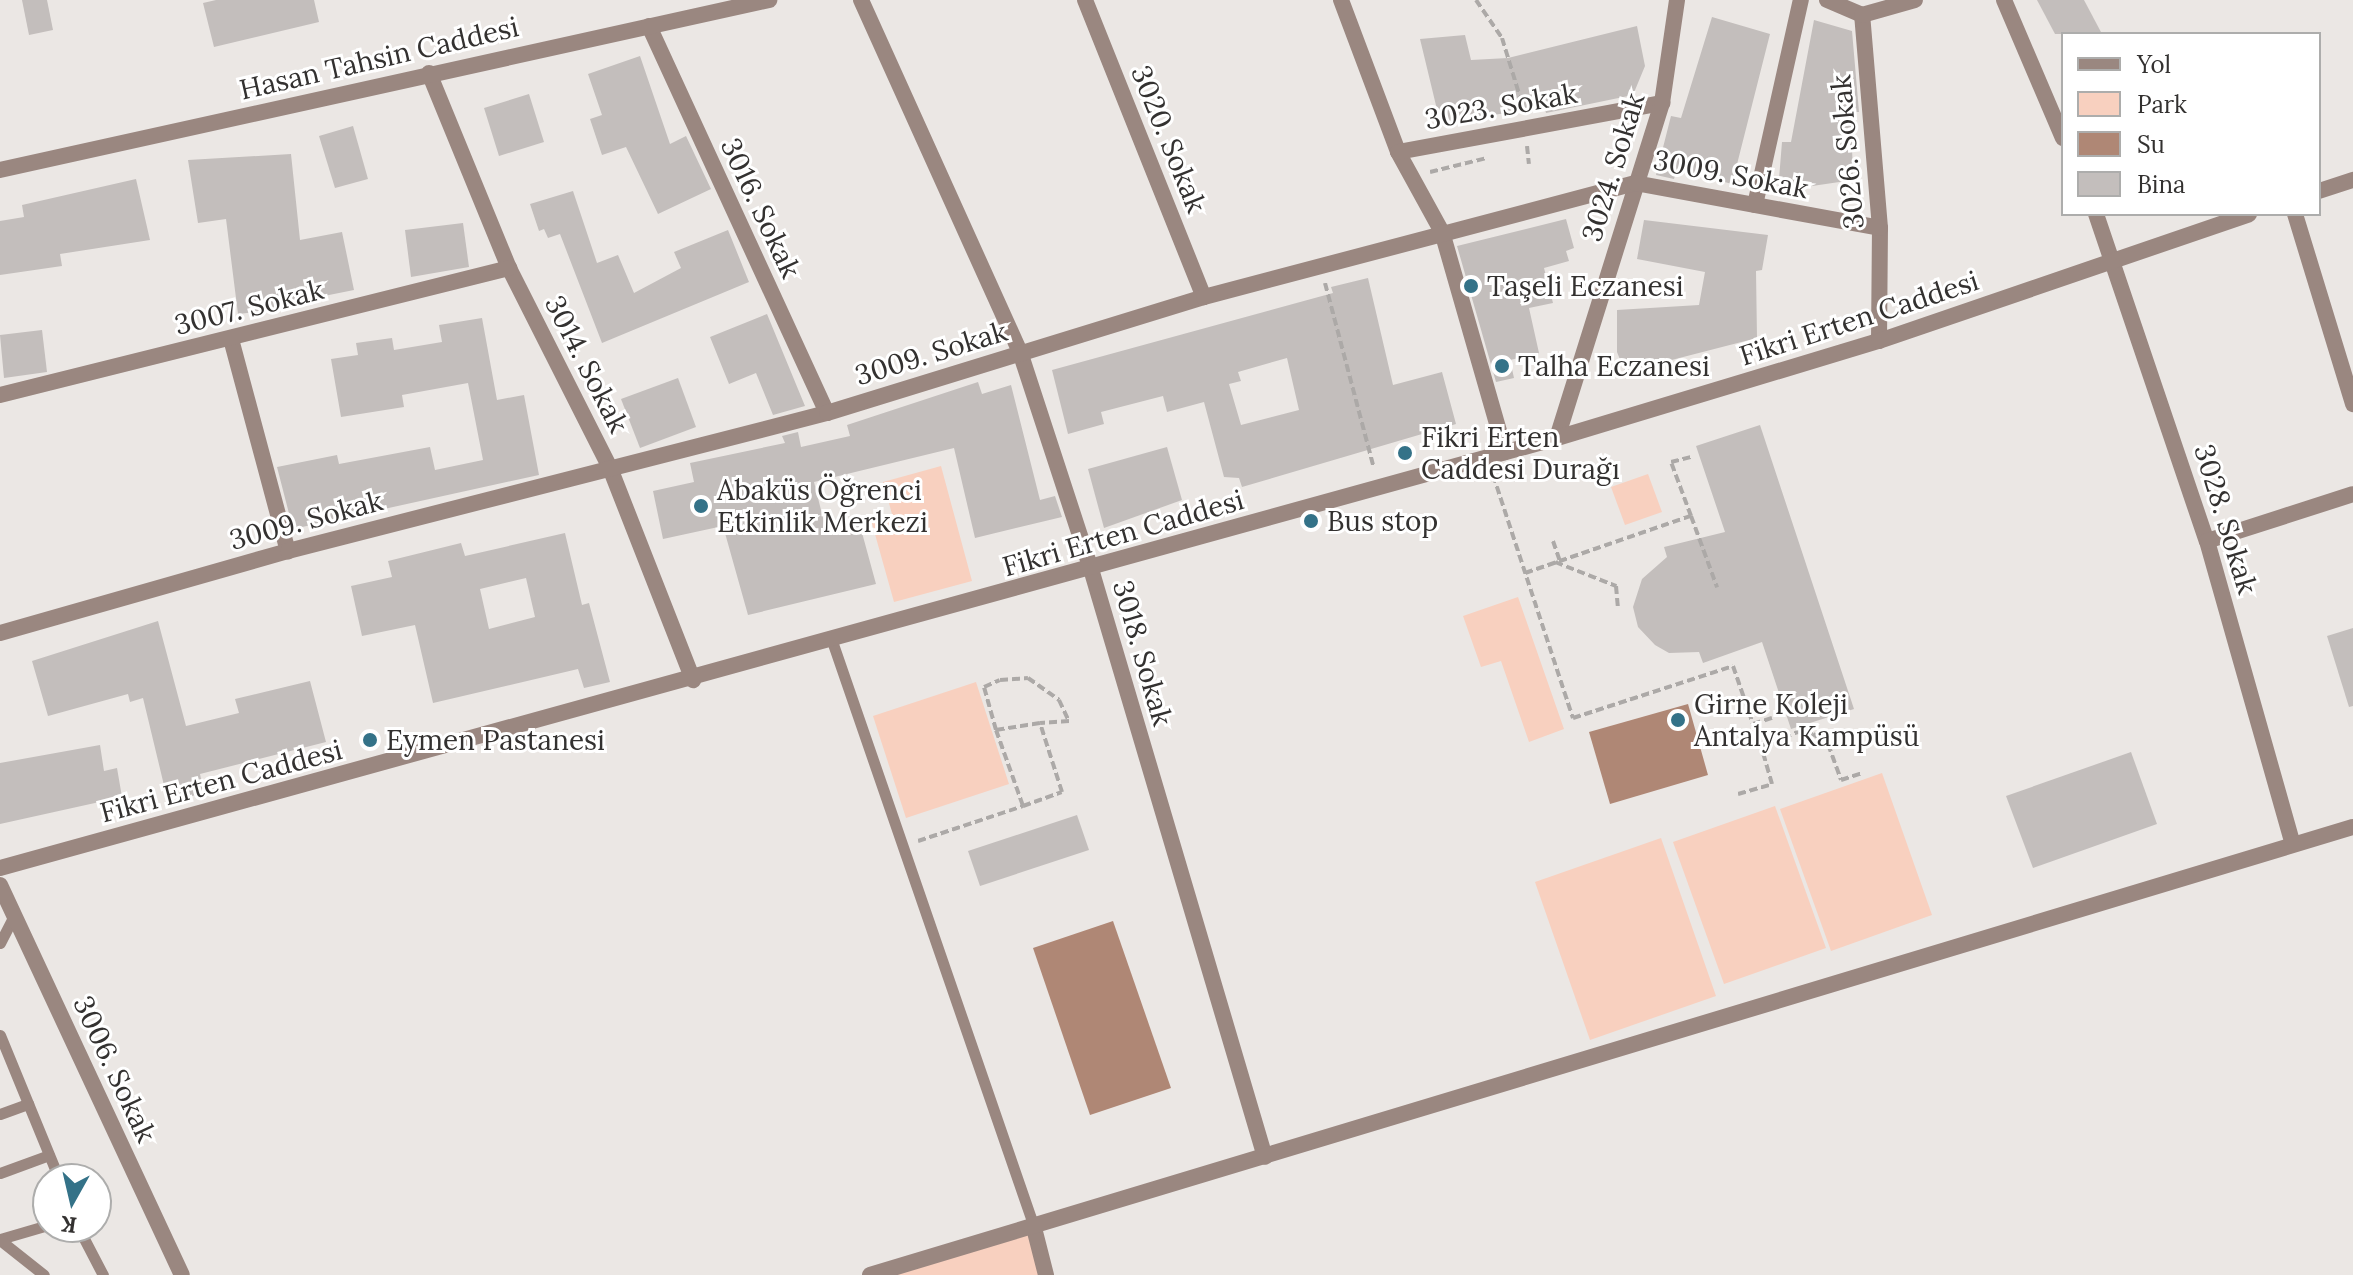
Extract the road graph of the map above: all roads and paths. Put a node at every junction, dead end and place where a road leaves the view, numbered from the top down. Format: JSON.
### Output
{"nodes":[{"id":1,"x":769,"y":0,"type":"edge"},
{"id":2,"x":861,"y":0,"type":"edge"},
{"id":3,"x":1085,"y":0,"type":"edge"},
{"id":4,"x":1341,"y":0,"type":"edge"},
{"id":5,"x":1476,"y":0,"type":"edge"},
{"id":6,"x":1677,"y":0,"type":"edge"},
{"id":7,"x":1801,"y":0,"type":"edge"},
{"id":8,"x":1827,"y":0,"type":"edge"},
{"id":9,"x":1915,"y":0,"type":"edge"},
{"id":10,"x":2004,"y":0,"type":"edge"},
{"id":11,"x":1862,"y":15,"type":"junction"},
{"id":12,"x":649,"y":26,"type":"junction"},
{"id":13,"x":429,"y":73,"type":"junction"},
{"id":14,"x":1662,"y":103,"type":"junction"},
{"id":15,"x":1526,"y":128,"type":"junction"},
{"id":16,"x":2061,"y":133,"type":"edge"},
{"id":17,"x":1398,"y":152,"type":"junction"},
{"id":18,"x":0,"y":170,"type":"edge"},
{"id":19,"x":2353,"y":180,"type":"edge"},
{"id":20,"x":1635,"y":183,"type":"junction"},
{"id":21,"x":2321,"y":190,"type":"edge"},
{"id":22,"x":1755,"y":205,"type":"junction"},
{"id":23,"x":2097,"y":216,"type":"edge"},
{"id":24,"x":2243,"y":216,"type":"edge"},
{"id":25,"x":2296,"y":216,"type":"edge"},
{"id":26,"x":1880,"y":228,"type":"junction"},
{"id":27,"x":1442,"y":232,"type":"junction"},
{"id":28,"x":2115,"y":260,"type":"junction"},
{"id":29,"x":1320,"y":265,"type":"junction"},
{"id":30,"x":509,"y":268,"type":"junction"},
{"id":31,"x":1204,"y":297,"type":"junction"},
{"id":32,"x":231,"y":339,"type":"junction"},
{"id":33,"x":1879,"y":341,"type":"junction"},
{"id":34,"x":1020,"y":352,"type":"junction"},
{"id":35,"x":0,"y":395,"type":"edge"},
{"id":36,"x":2353,"y":404,"type":"edge"},
{"id":37,"x":827,"y":413,"type":"junction"},
{"id":38,"x":1557,"y":438,"type":"junction"},
{"id":39,"x":1505,"y":452,"type":"junction"},
{"id":40,"x":1691,"y":457,"type":"dead end"},
{"id":41,"x":1487,"y":458,"type":"junction"},
{"id":42,"x":610,"y":468,"type":"junction"},
{"id":43,"x":1380,"y":488,"type":"junction"},
{"id":44,"x":2353,"y":494,"type":"edge"},
{"id":45,"x":1691,"y":516,"type":"junction"},
{"id":46,"x":1553,"y":541,"type":"dead end"},
{"id":47,"x":2207,"y":541,"type":"junction"},
{"id":48,"x":288,"y":551,"type":"junction"},
{"id":49,"x":1558,"y":562,"type":"junction"},
{"id":50,"x":1091,"y":569,"type":"junction"},
{"id":51,"x":1525,"y":573,"type":"junction"},
{"id":52,"x":1717,"y":587,"type":"dead end"},
{"id":53,"x":1618,"y":610,"type":"dead end"},
{"id":54,"x":0,"y":633,"type":"edge"},
{"id":55,"x":832,"y":641,"type":"junction"},
{"id":56,"x":693,"y":680,"type":"junction"},
{"id":57,"x":1772,"y":718,"type":"dead end"},
{"id":58,"x":1040,"y":723,"type":"junction"},
{"id":59,"x":1753,"y":724,"type":"junction"},
{"id":60,"x":996,"y":730,"type":"junction"},
{"id":61,"x":1761,"y":746,"type":"junction"},
{"id":62,"x":1862,"y":773,"type":"dead end"},
{"id":63,"x":1738,"y":794,"type":"dead end"},
{"id":64,"x":1023,"y":806,"type":"junction"},
{"id":65,"x":2353,"y":827,"type":"edge"},
{"id":66,"x":2293,"y":844,"type":"junction"},
{"id":67,"x":904,"y":846,"type":"junction"},
{"id":68,"x":0,"y":868,"type":"edge"},
{"id":69,"x":0,"y":885,"type":"edge"},
{"id":70,"x":14,"y":915,"type":"junction"},
{"id":71,"x":0,"y":943,"type":"edge"},
{"id":72,"x":0,"y":1037,"type":"edge"},
{"id":73,"x":28,"y":1104,"type":"junction"},
{"id":74,"x":0,"y":1114,"type":"edge"},
{"id":75,"x":49,"y":1155,"type":"junction"},
{"id":76,"x":1265,"y":1157,"type":"junction"},
{"id":77,"x":52,"y":1163,"type":"edge"},
{"id":78,"x":0,"y":1173,"type":"edge"},
{"id":79,"x":1033,"y":1224,"type":"junction"},
{"id":80,"x":32,"y":1230,"type":"edge"},
{"id":81,"x":0,"y":1239,"type":"edge"},
{"id":82,"x":86,"y":1243,"type":"edge"},
{"id":83,"x":44,"y":1275,"type":"edge"},
{"id":84,"x":103,"y":1275,"type":"edge"},
{"id":85,"x":182,"y":1275,"type":"edge"},
{"id":86,"x":870,"y":1275,"type":"edge"},
{"id":87,"x":1046,"y":1275,"type":"edge"}],
"edges":[{"from":1,"to":12,"type":"street","name":"Hasan Tahsin Caddesi"},
{"from":2,"to":34,"type":"street","name":"3018. Sokak"},
{"from":3,"to":31,"type":"street","name":"3020. Sokak"},
{"from":4,"to":17,"type":"street"},
{"from":5,"to":15,"type":"path"},
{"from":6,"to":14,"type":"street","name":"3024. Sokak"},
{"from":7,"to":22,"type":"street"},
{"from":8,"to":11,"type":"street"},
{"from":9,"to":11,"type":"street"},
{"from":10,"to":16,"type":"street"},
{"from":11,"to":26,"type":"street","name":"3026. Sokak"},
{"from":12,"to":13,"type":"street","name":"Hasan Tahsin Caddesi"},
{"from":12,"to":37,"type":"street","name":"3016. Sokak"},
{"from":13,"to":18,"type":"street","name":"Hasan Tahsin Caddesi"},
{"from":13,"to":30,"type":"street","name":"3014. Sokak"},
{"from":14,"to":15,"type":"street","name":"3023. Sokak"},
{"from":14,"to":20,"type":"street","name":"3024. Sokak"},
{"from":15,"to":17,"type":"street","name":"3023. Sokak"},
{"from":17,"to":27,"type":"street"},
{"from":19,"to":21,"type":"street"},
{"from":20,"to":22,"type":"street","name":"3009. Sokak"},
{"from":20,"to":27,"type":"street","name":"3009. Sokak"},
{"from":20,"to":38,"type":"street","name":"3024. Sokak"},
{"from":22,"to":26,"type":"street","name":"3009. Sokak"},
{"from":23,"to":28,"type":"street","name":"3028. Sokak"},
{"from":24,"to":28,"type":"street","name":"Fikri Erten Caddesi"},
{"from":25,"to":36,"type":"street"},
{"from":26,"to":33,"type":"street","name":"3026. Sokak"},
{"from":27,"to":29,"type":"street","name":"3009. Sokak"},
{"from":27,"to":39,"type":"street"},
{"from":28,"to":33,"type":"street","name":"Fikri Erten Caddesi"},
{"from":28,"to":47,"type":"street","name":"3028. Sokak"},
{"from":29,"to":31,"type":"street","name":"3009. Sokak"},
{"from":29,"to":43,"type":"path"},
{"from":30,"to":32,"type":"street","name":"3007. Sokak"},
{"from":30,"to":42,"type":"street","name":"3014. Sokak"},
{"from":31,"to":34,"type":"street","name":"3009. Sokak"},
{"from":32,"to":35,"type":"street","name":"3007. Sokak"},
{"from":32,"to":48,"type":"street"},
{"from":33,"to":38,"type":"street","name":"Fikri Erten Caddesi"},
{"from":34,"to":37,"type":"street","name":"3009. Sokak"},
{"from":34,"to":50,"type":"street","name":"3018. Sokak"},
{"from":37,"to":42,"type":"street","name":"3009. Sokak"},
{"from":38,"to":39,"type":"street","name":"Fikri Erten Caddesi"},
{"from":39,"to":41,"type":"street","name":"Fikri Erten Caddesi"},
{"from":40,"to":45,"type":"path"},
{"from":41,"to":43,"type":"street","name":"Fikri Erten Caddesi"},
{"from":41,"to":51,"type":"path"},
{"from":42,"to":48,"type":"street","name":"3009. Sokak"},
{"from":42,"to":56,"type":"street","name":"3014. Sokak"},
{"from":43,"to":50,"type":"street","name":"Fikri Erten Caddesi"},
{"from":44,"to":47,"type":"street"},
{"from":45,"to":49,"type":"path"},
{"from":45,"to":52,"type":"path"},
{"from":46,"to":49,"type":"path"},
{"from":47,"to":66,"type":"street","name":"3028. Sokak"},
{"from":48,"to":54,"type":"street","name":"3009. Sokak"},
{"from":49,"to":51,"type":"path"},
{"from":49,"to":53,"type":"path"},
{"from":50,"to":55,"type":"street","name":"Fikri Erten Caddesi"},
{"from":50,"to":76,"type":"street","name":"3018. Sokak"},
{"from":51,"to":59,"type":"path"},
{"from":55,"to":56,"type":"street","name":"Fikri Erten Caddesi"},
{"from":55,"to":67,"type":"lane"},
{"from":56,"to":68,"type":"street","name":"Fikri Erten Caddesi"},
{"from":57,"to":59,"type":"path"},
{"from":58,"to":60,"type":"path"},
{"from":58,"to":60,"type":"path"},
{"from":58,"to":64,"type":"path"},
{"from":59,"to":61,"type":"path"},
{"from":60,"to":64,"type":"path"},
{"from":61,"to":62,"type":"path"},
{"from":61,"to":63,"type":"path"},
{"from":64,"to":67,"type":"path"},
{"from":65,"to":66,"type":"street"},
{"from":66,"to":76,"type":"street"},
{"from":67,"to":79,"type":"lane"},
{"from":69,"to":70,"type":"street","name":"3006. Sokak"},
{"from":70,"to":71,"type":"lane"},
{"from":70,"to":85,"type":"street","name":"3006. Sokak"},
{"from":72,"to":73,"type":"lane"},
{"from":73,"to":74,"type":"lane"},
{"from":73,"to":75,"type":"lane"},
{"from":75,"to":77,"type":"lane"},
{"from":75,"to":78,"type":"lane"},
{"from":76,"to":79,"type":"street"},
{"from":79,"to":86,"type":"street"},
{"from":79,"to":87,"type":"street"},
{"from":80,"to":81,"type":"lane"},
{"from":81,"to":83,"type":"lane"},
{"from":82,"to":84,"type":"lane"}]}
